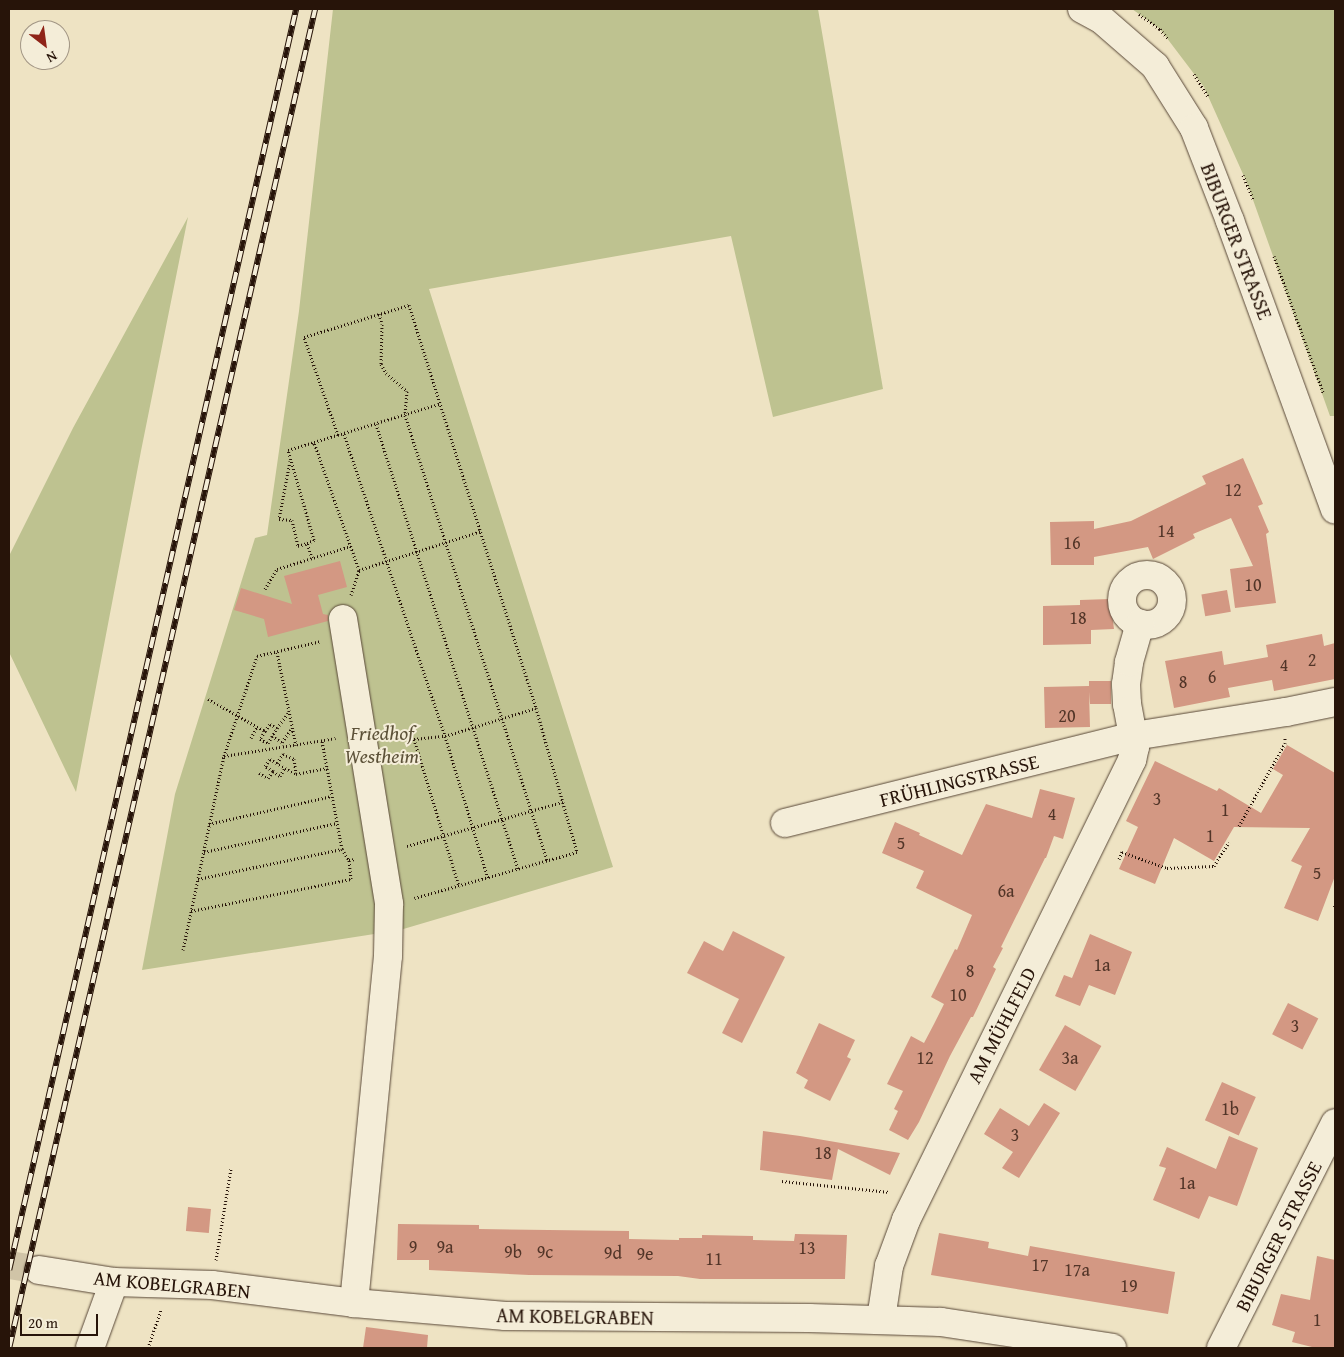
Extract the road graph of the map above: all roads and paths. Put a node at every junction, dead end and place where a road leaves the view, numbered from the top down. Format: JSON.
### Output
{"nodes":[{"id":1,"x":1082,"y":9,"type":"edge"},
{"id":2,"x":380,"y":314,"type":"junction"},
{"id":3,"x":440,"y":404,"type":"junction"},
{"id":4,"x":405,"y":415,"type":"junction"},
{"id":5,"x":376,"y":424,"type":"junction"},
{"id":6,"x":344,"y":434,"type":"junction"},
{"id":7,"x":338,"y":435,"type":"junction"},
{"id":8,"x":314,"y":442,"type":"junction"},
{"id":9,"x":290,"y":459,"type":"junction"},
{"id":10,"x":1335,"y":510,"type":"edge"},
{"id":11,"x":481,"y":531,"type":"junction"},
{"id":12,"x":446,"y":542,"type":"junction"},
{"id":13,"x":307,"y":543,"type":"junction"},
{"id":14,"x":351,"y":546,"type":"junction"},
{"id":15,"x":417,"y":551,"type":"junction"},
{"id":16,"x":312,"y":558,"type":"junction"},
{"id":17,"x":387,"y":561,"type":"junction"},
{"id":18,"x":359,"y":570,"type":"junction"},
{"id":19,"x":264,"y":589,"type":"dead end"},
{"id":20,"x":1140,"y":624,"type":"dead end"},
{"id":21,"x":345,"y":627,"type":"junction"},
{"id":22,"x":277,"y":652,"type":"junction"},
{"id":23,"x":208,"y":699,"type":"dead end"},
{"id":24,"x":1335,"y":702,"type":"edge"},
{"id":25,"x":536,"y":708,"type":"junction"},
{"id":26,"x":289,"y":712,"type":"junction"},
{"id":27,"x":1286,"y":712,"type":"junction"},
{"id":28,"x":237,"y":716,"type":"junction"},
{"id":29,"x":503,"y":718,"type":"junction"},
{"id":30,"x":257,"y":726,"type":"junction"},
{"id":31,"x":473,"y":727,"type":"junction"},
{"id":32,"x":277,"y":728,"type":"junction"},
{"id":33,"x":292,"y":728,"type":"junction"},
{"id":34,"x":265,"y":731,"type":"junction"},
{"id":35,"x":362,"y":734,"type":"junction"},
{"id":36,"x":272,"y":736,"type":"junction"},
{"id":37,"x":445,"y":736,"type":"junction"},
{"id":38,"x":1134,"y":736,"type":"junction"},
{"id":39,"x":251,"y":738,"type":"dead end"},
{"id":40,"x":414,"y":739,"type":"junction"},
{"id":41,"x":322,"y":741,"type":"junction"},
{"id":42,"x":296,"y":744,"type":"junction"},
{"id":43,"x":224,"y":756,"type":"junction"},
{"id":44,"x":278,"y":763,"type":"junction"},
{"id":45,"x":285,"y":768,"type":"junction"},
{"id":46,"x":327,"y":768,"type":"junction"},
{"id":47,"x":273,"y":771,"type":"junction"},
{"id":48,"x":259,"y":772,"type":"dead end"},
{"id":49,"x":296,"y":774,"type":"junction"},
{"id":50,"x":332,"y":796,"type":"junction"},
{"id":51,"x":785,"y":823,"type":"dead end"},
{"id":52,"x":209,"y":824,"type":"junction"},
{"id":53,"x":337,"y":824,"type":"junction"},
{"id":54,"x":1239,"y":826,"type":"dead end"},
{"id":55,"x":1229,"y":842,"type":"dead end"},
{"id":56,"x":342,"y":848,"type":"junction"},
{"id":57,"x":204,"y":852,"type":"junction"},
{"id":58,"x":1119,"y":859,"type":"dead end"},
{"id":59,"x":349,"y":860,"type":"dead end"},
{"id":60,"x":548,"y":861,"type":"junction"},
{"id":61,"x":518,"y":870,"type":"junction"},
{"id":62,"x":488,"y":878,"type":"junction"},
{"id":63,"x":198,"y":879,"type":"junction"},
{"id":64,"x":458,"y":886,"type":"junction"},
{"id":65,"x":389,"y":904,"type":"junction"},
{"id":66,"x":183,"y":950,"type":"dead end"},
{"id":67,"x":1335,"y":1123,"type":"edge"},
{"id":68,"x":231,"y":1168,"type":"dead end"},
{"id":69,"x":782,"y":1181,"type":"dead end"},
{"id":70,"x":917,"y":1195,"type":"junction"},
{"id":71,"x":39,"y":1270,"type":"tunnel mouth"},
{"id":72,"x":114,"y":1282,"type":"junction"},
{"id":73,"x":171,"y":1284,"type":"junction"},
{"id":74,"x":212,"y":1285,"type":"junction"},
{"id":75,"x":354,"y":1303,"type":"junction"},
{"id":76,"x":881,"y":1319,"type":"junction"},
{"id":77,"x":90,"y":1348,"type":"edge"},
{"id":78,"x":148,"y":1348,"type":"edge"},
{"id":79,"x":1112,"y":1348,"type":"edge"},
{"id":80,"x":1221,"y":1348,"type":"edge"}],
"edges":[{"from":1,"to":10,"type":"street","name":"BIBURGER STRASSE"},
{"from":2,"to":3,"type":"path"},
{"from":2,"to":4,"type":"path"},
{"from":2,"to":7,"type":"path"},
{"from":3,"to":4,"type":"path"},
{"from":3,"to":11,"type":"path"},
{"from":4,"to":5,"type":"path"},
{"from":4,"to":12,"type":"path"},
{"from":5,"to":6,"type":"path"},
{"from":5,"to":15,"type":"path"},
{"from":6,"to":7,"type":"path"},
{"from":6,"to":17,"type":"path"},
{"from":7,"to":8,"type":"path"},
{"from":8,"to":9,"type":"path"},
{"from":8,"to":14,"type":"path"},
{"from":9,"to":13,"type":"path"},
{"from":9,"to":13,"type":"path"},
{"from":11,"to":12,"type":"path"},
{"from":11,"to":25,"type":"path"},
{"from":12,"to":15,"type":"path"},
{"from":12,"to":29,"type":"path"},
{"from":13,"to":16,"type":"path"},
{"from":14,"to":16,"type":"path"},
{"from":14,"to":18,"type":"path"},
{"from":15,"to":17,"type":"path"},
{"from":15,"to":31,"type":"path"},
{"from":16,"to":19,"type":"path"},
{"from":17,"to":18,"type":"path"},
{"from":17,"to":37,"type":"path"},
{"from":18,"to":21,"type":"path"},
{"from":20,"to":38,"type":"street"},
{"from":21,"to":22,"type":"path"},
{"from":21,"to":35,"type":"street"},
{"from":22,"to":26,"type":"path"},
{"from":22,"to":28,"type":"path"},
{"from":23,"to":28,"type":"path"},
{"from":24,"to":27,"type":"street","name":"FRÜHLINGSTRASSE"},
{"from":25,"to":29,"type":"path"},
{"from":25,"to":60,"type":"path"},
{"from":26,"to":32,"type":"path"},
{"from":26,"to":33,"type":"path"},
{"from":27,"to":38,"type":"street","name":"FRÜHLINGSTRASSE"},
{"from":27,"to":54,"type":"path"},
{"from":28,"to":30,"type":"path"},
{"from":28,"to":43,"type":"path"},
{"from":29,"to":31,"type":"path"},
{"from":29,"to":60,"type":"path"},
{"from":30,"to":34,"type":"path"},
{"from":30,"to":39,"type":"path"},
{"from":31,"to":37,"type":"path"},
{"from":31,"to":61,"type":"path"},
{"from":32,"to":34,"type":"path"},
{"from":32,"to":36,"type":"path"},
{"from":33,"to":36,"type":"path"},
{"from":33,"to":42,"type":"path"},
{"from":34,"to":36,"type":"path"},
{"from":35,"to":40,"type":"path"},
{"from":35,"to":41,"type":"path"},
{"from":35,"to":65,"type":"street"},
{"from":37,"to":40,"type":"path"},
{"from":37,"to":62,"type":"path"},
{"from":38,"to":51,"type":"street","name":"FRÜHLINGSTRASSE"},
{"from":38,"to":70,"type":"street","name":"AM MÜHLFELD"},
{"from":40,"to":64,"type":"path"},
{"from":41,"to":42,"type":"path"},
{"from":41,"to":46,"type":"path"},
{"from":42,"to":43,"type":"path"},
{"from":43,"to":52,"type":"path"},
{"from":44,"to":45,"type":"path"},
{"from":44,"to":47,"type":"path"},
{"from":44,"to":49,"type":"path"},
{"from":45,"to":47,"type":"path"},
{"from":45,"to":49,"type":"path"},
{"from":46,"to":49,"type":"path"},
{"from":46,"to":50,"type":"path"},
{"from":47,"to":48,"type":"path"},
{"from":50,"to":52,"type":"path"},
{"from":50,"to":53,"type":"path"},
{"from":52,"to":57,"type":"path"},
{"from":53,"to":56,"type":"path"},
{"from":53,"to":57,"type":"path"},
{"from":55,"to":58,"type":"path"},
{"from":56,"to":59,"type":"path"},
{"from":56,"to":63,"type":"path"},
{"from":57,"to":63,"type":"path"},
{"from":60,"to":61,"type":"path"},
{"from":61,"to":62,"type":"path"},
{"from":62,"to":64,"type":"path"},
{"from":63,"to":66,"type":"path"},
{"from":64,"to":65,"type":"path"},
{"from":65,"to":75,"type":"street"},
{"from":67,"to":80,"type":"street","name":"BIBURGER STRASSE"},
{"from":68,"to":74,"type":"path"},
{"from":69,"to":70,"type":"path"},
{"from":70,"to":76,"type":"street","name":"AM MÜHLFELD"},
{"from":71,"to":72,"type":"street","name":"AM KOBELGRABEN"},
{"from":72,"to":73,"type":"street","name":"AM KOBELGRABEN"},
{"from":72,"to":77,"type":"street"},
{"from":73,"to":74,"type":"street","name":"AM KOBELGRABEN"},
{"from":73,"to":78,"type":"path"},
{"from":74,"to":75,"type":"street","name":"AM KOBELGRABEN"},
{"from":75,"to":76,"type":"street","name":"AM KOBELGRABEN"},
{"from":76,"to":79,"type":"street","name":"AM KOBELGRABEN"}]}
